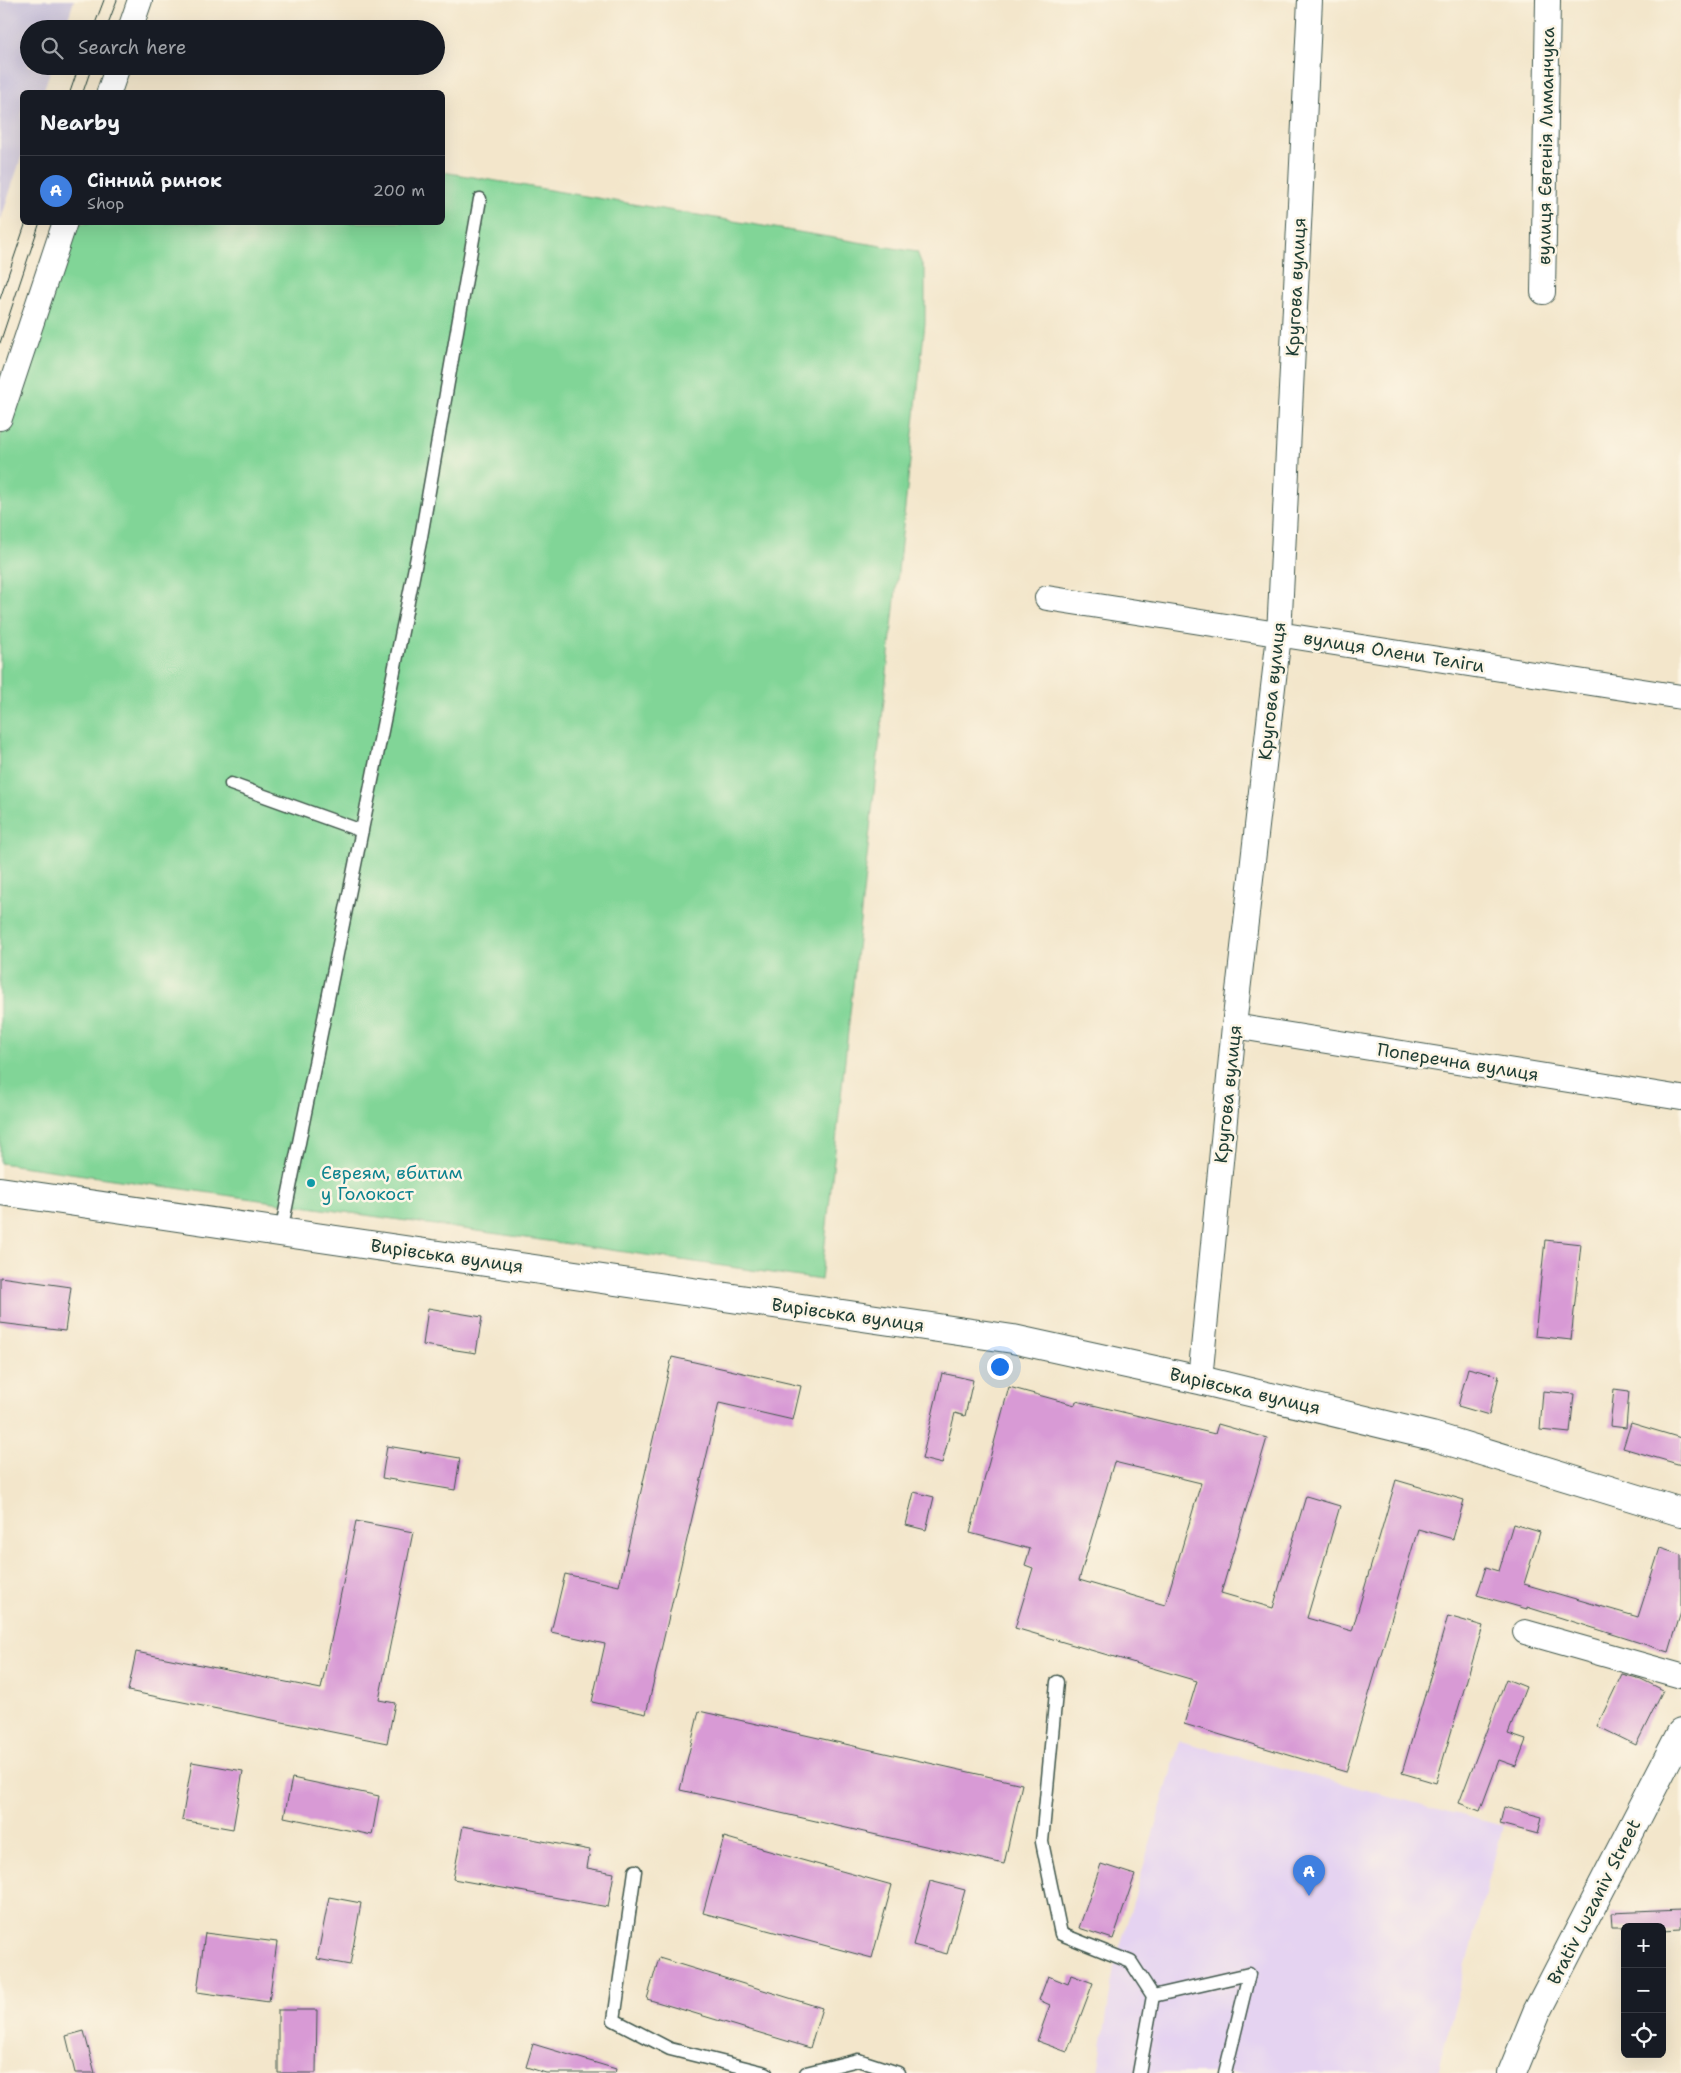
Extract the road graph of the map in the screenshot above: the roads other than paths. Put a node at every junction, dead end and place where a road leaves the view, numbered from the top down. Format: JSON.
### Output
{"nodes":[{"id":1,"x":140,"y":0,"type":"edge"},
{"id":2,"x":1310,"y":0,"type":"edge"},
{"id":3,"x":1548,"y":0,"type":"edge"},
{"id":4,"x":133,"y":20,"type":"edge"},
{"id":5,"x":115,"y":75,"type":"edge"},
{"id":6,"x":110,"y":90,"type":"edge"},
{"id":7,"x":480,"y":199,"type":"dead end"},
{"id":8,"x":64,"y":225,"type":"edge"},
{"id":9,"x":1543,"y":292,"type":"dead end"},
{"id":10,"x":0,"y":418,"type":"edge"},
{"id":11,"x":1048,"y":598,"type":"dead end"},
{"id":12,"x":1279,"y":635,"type":"junction"},
{"id":13,"x":1681,"y":697,"type":"edge"},
{"id":14,"x":231,"y":784,"type":"dead end"},
{"id":15,"x":362,"y":831,"type":"junction"},
{"id":16,"x":1234,"y":1026,"type":"junction"},
{"id":17,"x":1681,"y":1098,"type":"edge"},
{"id":18,"x":0,"y":1191,"type":"edge"},
{"id":19,"x":281,"y":1232,"type":"junction"},
{"id":20,"x":1200,"y":1380,"type":"junction"},
{"id":21,"x":1681,"y":1512,"type":"edge"},
{"id":22,"x":1525,"y":1632,"type":"dead end"},
{"id":23,"x":1681,"y":1676,"type":"edge"},
{"id":24,"x":1057,"y":1682,"type":"dead end"},
{"id":25,"x":1681,"y":1732,"type":"edge"},
{"id":26,"x":635,"y":1871,"type":"dead end"},
{"id":27,"x":1153,"y":1996,"type":"junction"},
{"id":28,"x":766,"y":2073,"type":"edge"},
{"id":29,"x":806,"y":2073,"type":"edge"},
{"id":30,"x":898,"y":2073,"type":"edge"},
{"id":31,"x":1139,"y":2073,"type":"edge"},
{"id":32,"x":1225,"y":2073,"type":"edge"},
{"id":33,"x":1512,"y":2073,"type":"edge"}],
"edges":[{"from":1,"to":4,"type":"street"},
{"from":2,"to":12,"type":"street","name":"Кругова вулиця"},
{"from":3,"to":9,"type":"street","name":"вулиця Євгенія Лиманчука"},
{"from":5,"to":6,"type":"street"},
{"from":7,"to":15,"type":"lane"},
{"from":8,"to":10,"type":"street"},
{"from":11,"to":12,"type":"street","name":"вулиця Олени Теліги"},
{"from":12,"to":13,"type":"street","name":"вулиця Олени Теліги"},
{"from":12,"to":16,"type":"street","name":"Кругова вулиця"},
{"from":14,"to":15,"type":"lane"},
{"from":15,"to":19,"type":"lane"},
{"from":16,"to":17,"type":"street","name":"Поперечна вулиця"},
{"from":16,"to":20,"type":"street","name":"Кругова вулиця"},
{"from":18,"to":19,"type":"main road","name":"Вирівська вулиця"},
{"from":19,"to":20,"type":"main road","name":"Вирівська вулиця"},
{"from":20,"to":21,"type":"main road","name":"Вирівська вулиця"},
{"from":22,"to":23,"type":"street"},
{"from":24,"to":27,"type":"lane"},
{"from":25,"to":33,"type":"main road","name":"Brativ Luzaniv Street"},
{"from":26,"to":28,"type":"lane"},
{"from":27,"to":31,"type":"lane"},
{"from":27,"to":32,"type":"lane"},
{"from":29,"to":30,"type":"lane"}]}
